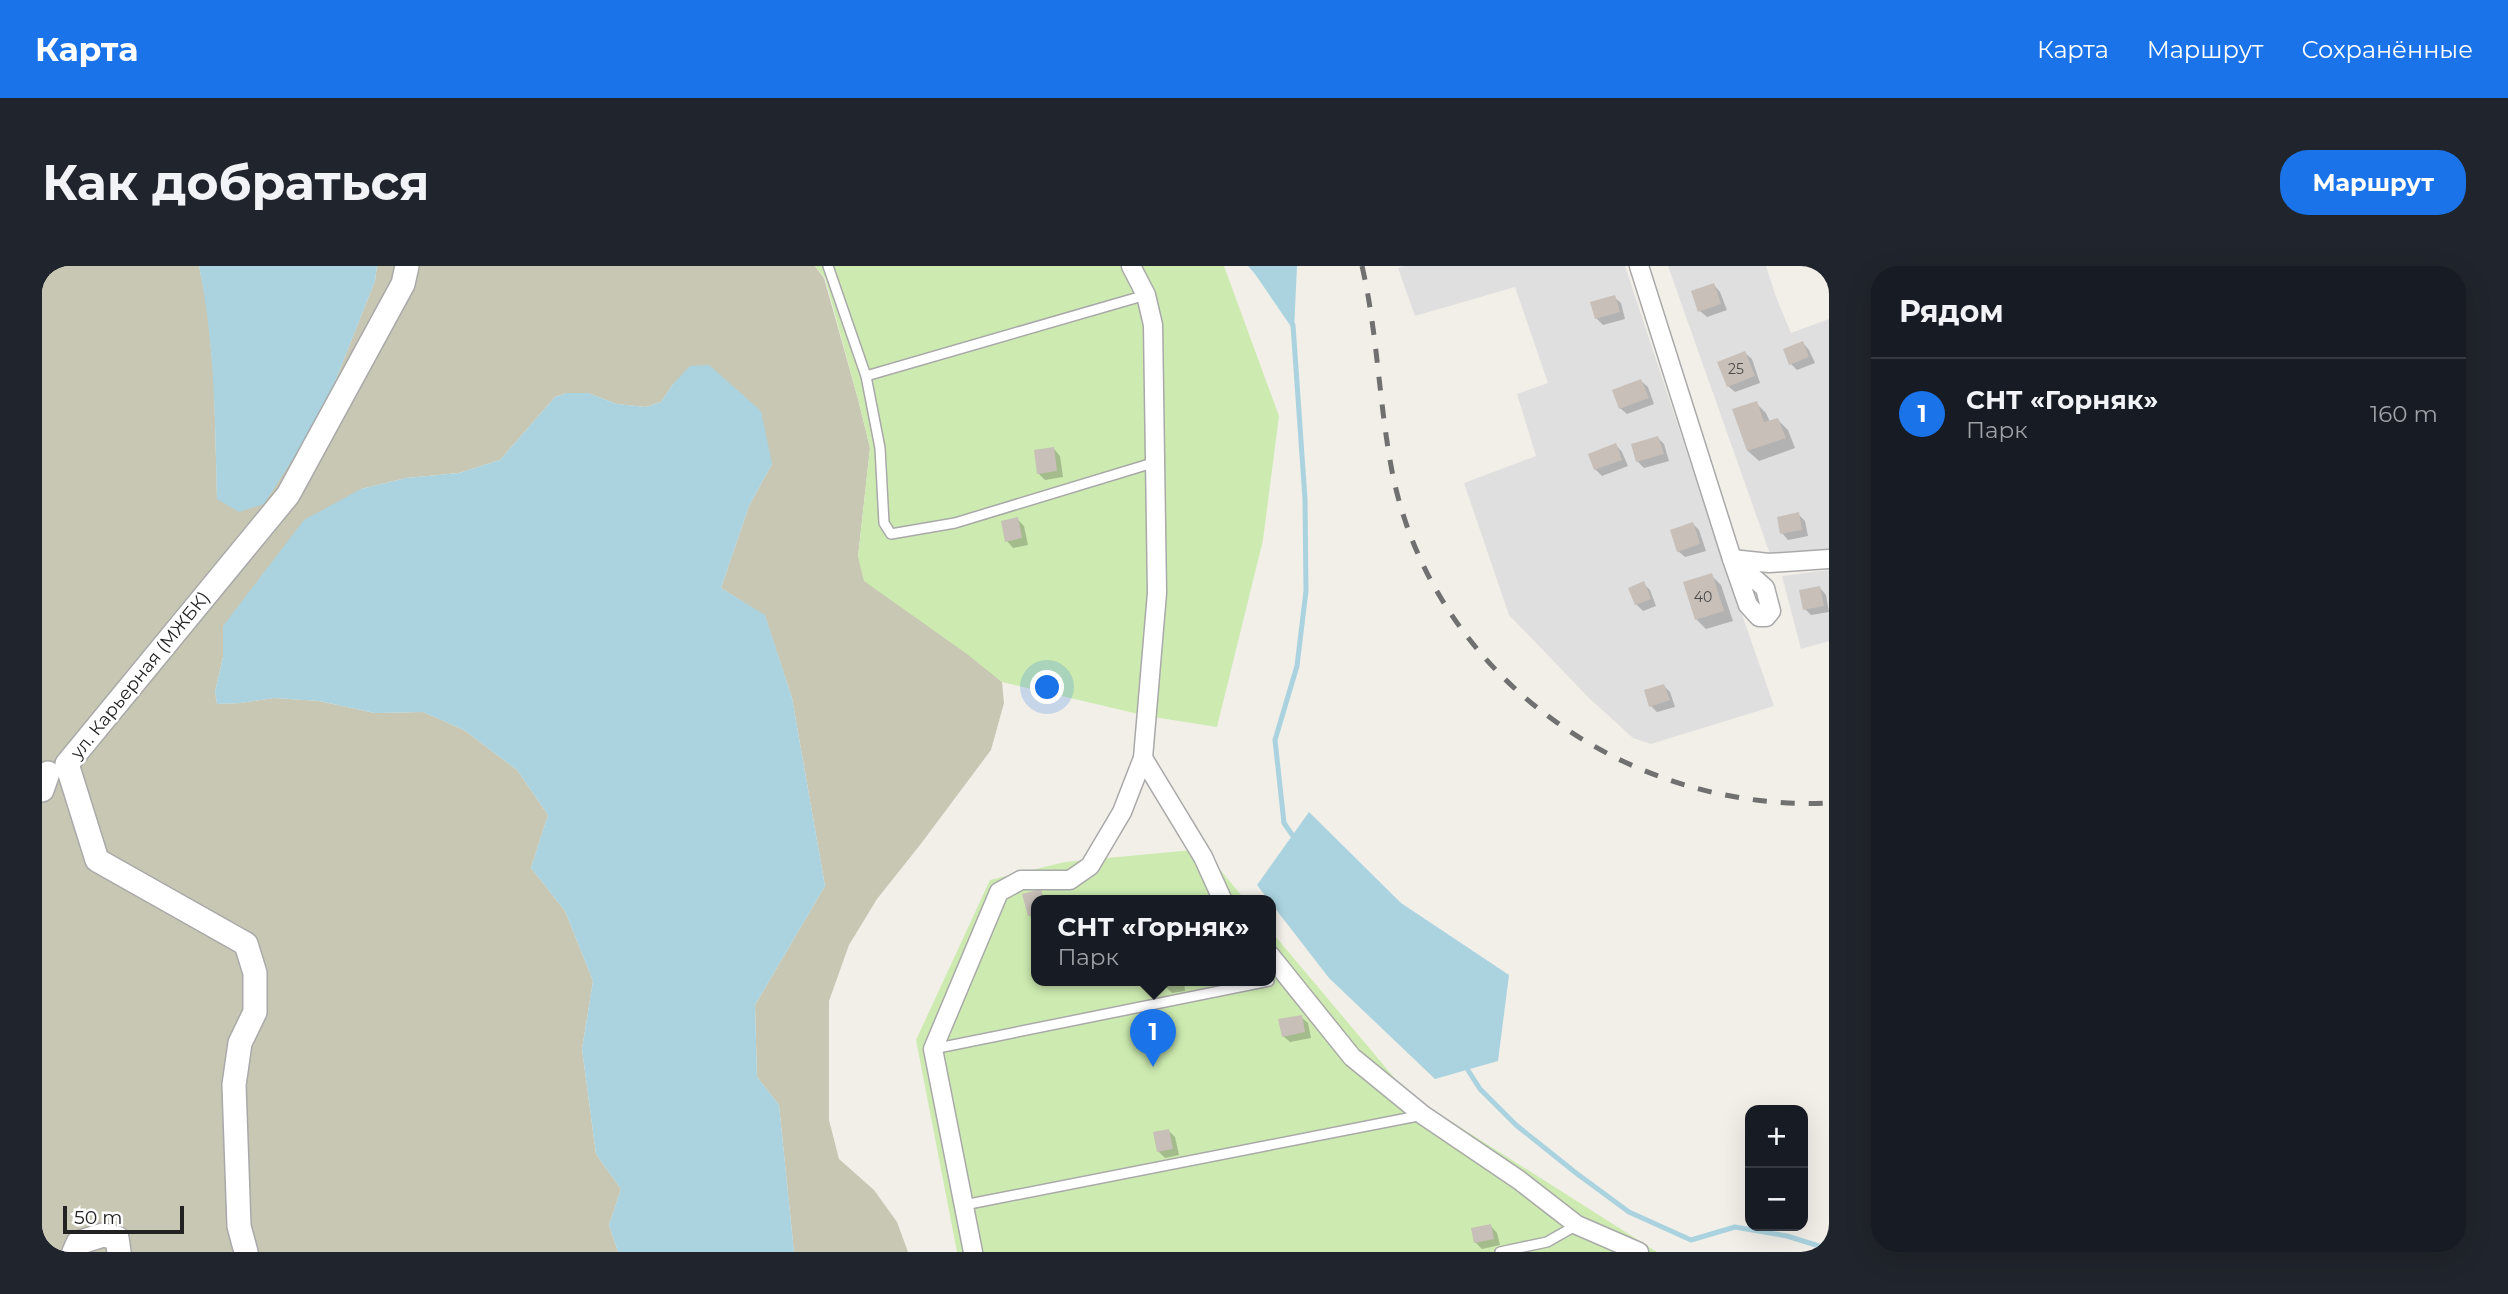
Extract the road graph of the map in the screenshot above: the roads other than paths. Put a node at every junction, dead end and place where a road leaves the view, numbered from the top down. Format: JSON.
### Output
{"nodes":[{"id":1,"x":407,"y":266,"type":"edge"},
{"id":2,"x":828,"y":266,"type":"edge"},
{"id":3,"x":1131,"y":266,"type":"edge"},
{"id":4,"x":1639,"y":266,"type":"edge"},
{"id":5,"x":1146,"y":295,"type":"junction"},
{"id":6,"x":866,"y":376,"type":"junction"},
{"id":7,"x":1156,"y":462,"type":"junction"},
{"id":8,"x":1829,"y":559,"type":"edge"},
{"id":9,"x":1143,"y":758,"type":"junction"},
{"id":10,"x":1220,"y":895,"type":"edge"},
{"id":11,"x":1276,"y":962,"type":"edge"},
{"id":12,"x":1289,"y":977,"type":"junction"},
{"id":13,"x":1276,"y":980,"type":"edge"},
{"id":14,"x":1245,"y":986,"type":"edge"},
{"id":15,"x":933,"y":1049,"type":"junction"},
{"id":16,"x":1423,"y":1115,"type":"junction"},
{"id":17,"x":962,"y":1206,"type":"junction"},
{"id":18,"x":1577,"y":1225,"type":"junction"},
{"id":19,"x":74,"y":1252,"type":"edge"},
{"id":20,"x":119,"y":1252,"type":"edge"},
{"id":21,"x":246,"y":1252,"type":"edge"},
{"id":22,"x":973,"y":1252,"type":"edge"},
{"id":23,"x":1500,"y":1252,"type":"edge"},
{"id":24,"x":1639,"y":1252,"type":"edge"}],
"edges":[{"from":1,"to":21,"type":"street","name":"ул. Карьерная (МЖБК)"},
{"from":2,"to":6,"type":"lane"},
{"from":3,"to":5,"type":"street"},
{"from":4,"to":8,"type":"street"},
{"from":5,"to":6,"type":"lane"},
{"from":5,"to":7,"type":"street"},
{"from":6,"to":7,"type":"lane"},
{"from":7,"to":9,"type":"street"},
{"from":9,"to":10,"type":"street"},
{"from":9,"to":15,"type":"street"},
{"from":11,"to":12,"type":"street"},
{"from":12,"to":13,"type":"lane"},
{"from":12,"to":16,"type":"street"},
{"from":14,"to":15,"type":"lane"},
{"from":15,"to":17,"type":"street"},
{"from":16,"to":17,"type":"lane"},
{"from":16,"to":18,"type":"street"},
{"from":17,"to":22,"type":"street"},
{"from":18,"to":23,"type":"lane"},
{"from":18,"to":24,"type":"street"},
{"from":19,"to":20,"type":"street"}]}
